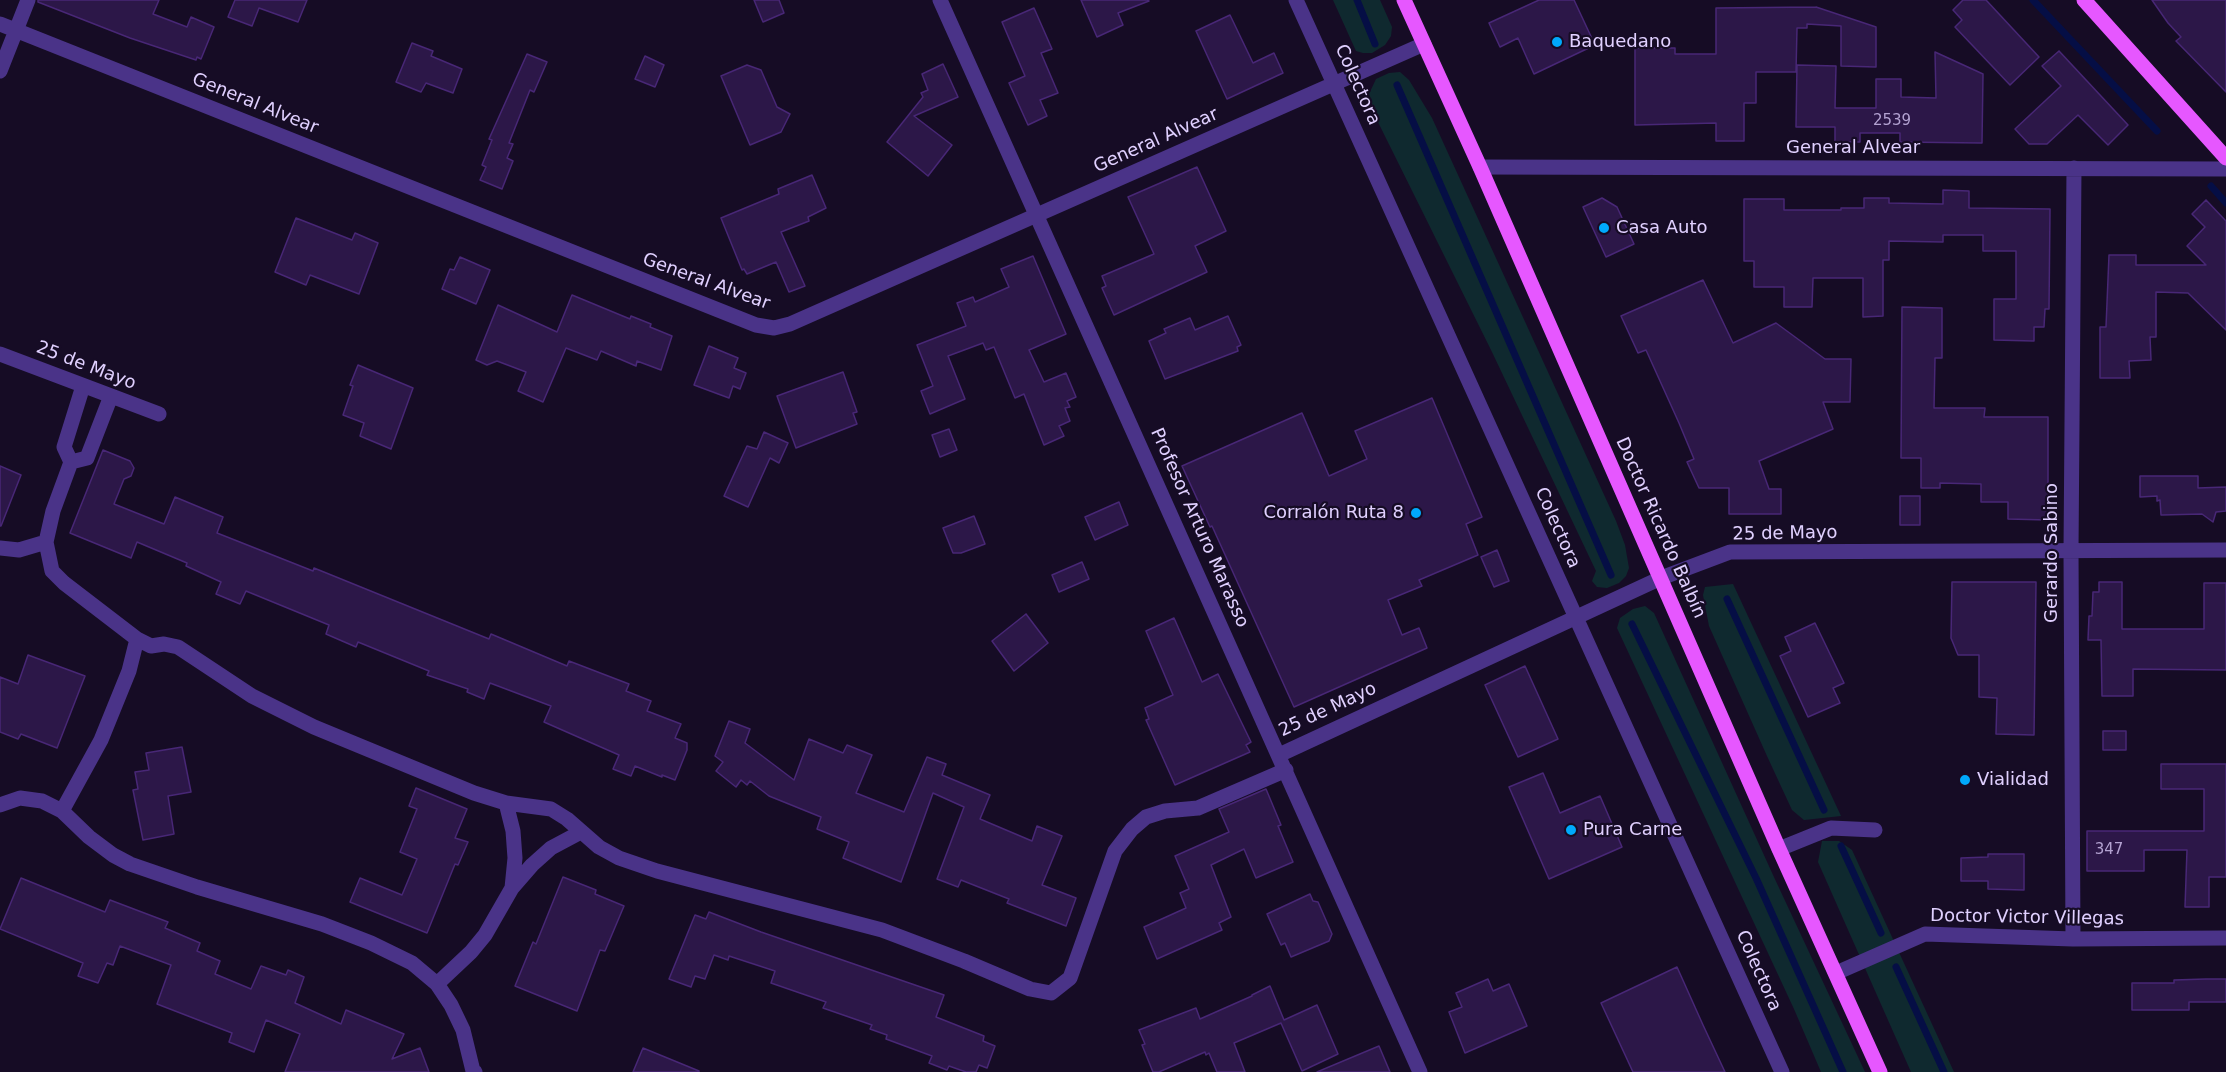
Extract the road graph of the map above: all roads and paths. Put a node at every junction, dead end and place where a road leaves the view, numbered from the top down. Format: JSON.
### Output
{"nodes":[{"id":1,"x":28,"y":0,"type":"edge"},
{"id":2,"x":940,"y":0,"type":"edge"},
{"id":3,"x":1296,"y":0,"type":"edge"},
{"id":4,"x":1404,"y":0,"type":"edge"},
{"id":5,"x":2084,"y":0,"type":"edge"},
{"id":6,"x":0,"y":24,"type":"edge"},
{"id":7,"x":16,"y":30,"type":"junction"},
{"id":8,"x":1424,"y":44,"type":"junction"},
{"id":9,"x":0,"y":71,"type":"edge"},
{"id":10,"x":1335,"y":84,"type":"junction"},
{"id":11,"x":2226,"y":158,"type":"edge"},
{"id":12,"x":1480,"y":167,"type":"junction"},
{"id":13,"x":2074,"y":168,"type":"junction"},
{"id":14,"x":2226,"y":169,"type":"edge"},
{"id":15,"x":1036,"y":214,"type":"junction"},
{"id":16,"x":0,"y":354,"type":"edge"},
{"id":17,"x":83,"y":386,"type":"junction"},
{"id":18,"x":111,"y":396,"type":"junction"},
{"id":19,"x":159,"y":414,"type":"dead end"},
{"id":20,"x":71,"y":462,"type":"junction"},
{"id":21,"x":46,"y":542,"type":"junction"},
{"id":22,"x":0,"y":548,"type":"edge"},
{"id":23,"x":2226,"y":550,"type":"edge"},
{"id":24,"x":2071,"y":552,"type":"junction"},
{"id":25,"x":1661,"y":578,"type":"junction"},
{"id":26,"x":1576,"y":617,"type":"junction"},
{"id":27,"x":137,"y":639,"type":"junction"},
{"id":28,"x":1279,"y":755,"type":"junction"},
{"id":29,"x":1286,"y":770,"type":"junction"},
{"id":30,"x":506,"y":803,"type":"junction"},
{"id":31,"x":0,"y":805,"type":"edge"},
{"id":32,"x":62,"y":811,"type":"junction"},
{"id":33,"x":1875,"y":830,"type":"dead end"},
{"id":34,"x":581,"y":832,"type":"junction"},
{"id":35,"x":1779,"y":849,"type":"junction"},
{"id":36,"x":512,"y":888,"type":"junction"},
{"id":37,"x":2226,"y":938,"type":"edge"},
{"id":38,"x":2073,"y":939,"type":"junction"},
{"id":39,"x":1836,"y":973,"type":"junction"},
{"id":40,"x":437,"y":984,"type":"junction"},
{"id":41,"x":473,"y":1072,"type":"edge"},
{"id":42,"x":1420,"y":1072,"type":"edge"},
{"id":43,"x":1782,"y":1072,"type":"edge"},
{"id":44,"x":1881,"y":1072,"type":"edge"}],
"edges":[{"from":1,"to":7,"type":"street"},
{"from":2,"to":15,"type":"street","name":"Profesor Arturo Marasso"},
{"from":3,"to":10,"type":"street","name":"Colectora"},
{"from":4,"to":8,"type":"main road","name":"Doctor Ricardo Balbín"},
{"from":5,"to":11,"type":"main road"},
{"from":6,"to":7,"type":"street","name":"General Alvear"},
{"from":7,"to":9,"type":"street"},
{"from":7,"to":15,"type":"street","name":"General Alvear"},
{"from":8,"to":10,"type":"street","name":"General Alvear"},
{"from":8,"to":12,"type":"main road","name":"Doctor Ricardo Balbín"},
{"from":10,"to":15,"type":"street","name":"General Alvear"},
{"from":10,"to":26,"type":"street","name":"Colectora"},
{"from":12,"to":13,"type":"street","name":"General Alvear"},
{"from":12,"to":25,"type":"main road","name":"Doctor Ricardo Balbín"},
{"from":13,"to":14,"type":"street","name":"General Alvear"},
{"from":13,"to":24,"type":"street","name":"Gerardo Sabino"},
{"from":15,"to":28,"type":"street","name":"Profesor Arturo Marasso"},
{"from":16,"to":17,"type":"street","name":"25 de Mayo"},
{"from":17,"to":18,"type":"street","name":"25 de Mayo"},
{"from":17,"to":20,"type":"street"},
{"from":18,"to":19,"type":"street","name":"25 de Mayo"},
{"from":18,"to":20,"type":"street"},
{"from":20,"to":21,"type":"street"},
{"from":21,"to":22,"type":"street"},
{"from":21,"to":27,"type":"street"},
{"from":23,"to":24,"type":"street","name":"25 de Mayo"},
{"from":24,"to":25,"type":"street","name":"25 de Mayo"},
{"from":24,"to":38,"type":"street","name":"Gerardo Sabino"},
{"from":25,"to":26,"type":"street","name":"25 de Mayo"},
{"from":25,"to":35,"type":"main road","name":"Doctor Ricardo Balbín"},
{"from":26,"to":28,"type":"street","name":"25 de Mayo"},
{"from":26,"to":43,"type":"street","name":"Colectora"},
{"from":27,"to":30,"type":"street"},
{"from":27,"to":32,"type":"street"},
{"from":28,"to":29,"type":"street","name":"Profesor Arturo Marasso"},
{"from":29,"to":34,"type":"street"},
{"from":29,"to":42,"type":"street","name":"Profesor Arturo Marasso"},
{"from":30,"to":34,"type":"street"},
{"from":30,"to":36,"type":"street"},
{"from":31,"to":32,"type":"street"},
{"from":32,"to":40,"type":"street"},
{"from":33,"to":35,"type":"street"},
{"from":34,"to":36,"type":"street"},
{"from":35,"to":39,"type":"main road","name":"Doctor Ricardo Balbín"},
{"from":36,"to":40,"type":"street"},
{"from":37,"to":38,"type":"street","name":"Doctor Victor Villegas"},
{"from":38,"to":39,"type":"street","name":"Doctor Victor Villegas"},
{"from":39,"to":44,"type":"main road","name":"Doctor Ricardo Balbín"},
{"from":40,"to":41,"type":"street"}]}
